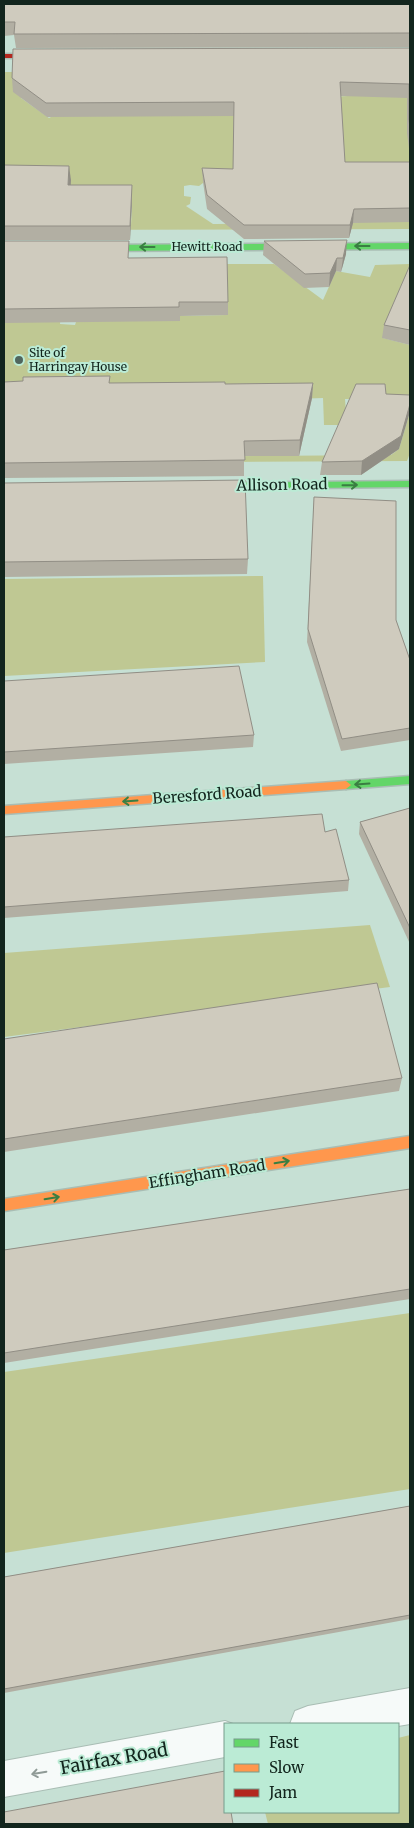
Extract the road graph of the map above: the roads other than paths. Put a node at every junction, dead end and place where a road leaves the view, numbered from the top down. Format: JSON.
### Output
{"nodes":[{"id":1,"x":4,"y":56,"type":"edge"},
{"id":2,"x":63,"y":56,"type":"edge"},
{"id":3,"x":410,"y":246,"type":"edge"},
{"id":4,"x":78,"y":248,"type":"edge"},
{"id":5,"x":410,"y":484,"type":"edge"},
{"id":6,"x":196,"y":486,"type":"edge"},
{"id":7,"x":410,"y":780,"type":"edge"},
{"id":8,"x":4,"y":810,"type":"edge"},
{"id":9,"x":410,"y":1142,"type":"edge"},
{"id":10,"x":4,"y":1205,"type":"edge"},
{"id":11,"x":410,"y":1706,"type":"edge"},
{"id":12,"x":314,"y":1723,"type":"edge"},
{"id":13,"x":224,"y":1739,"type":"edge"},
{"id":14,"x":4,"y":1779,"type":"edge"}],
"edges":[{"from":1,"to":2,"type":"street"},
{"from":3,"to":4,"type":"street","name":"Hewitt Road","one_way":true},
{"from":6,"to":5,"type":"street","name":"Allison Road","one_way":true},
{"from":7,"to":8,"type":"street","name":"Beresford Road","one_way":true},
{"from":10,"to":9,"type":"street","name":"Effingham Road","one_way":true},
{"from":11,"to":12,"type":"street"},
{"from":13,"to":14,"type":"street","name":"Fairfax Road","one_way":true}]}
